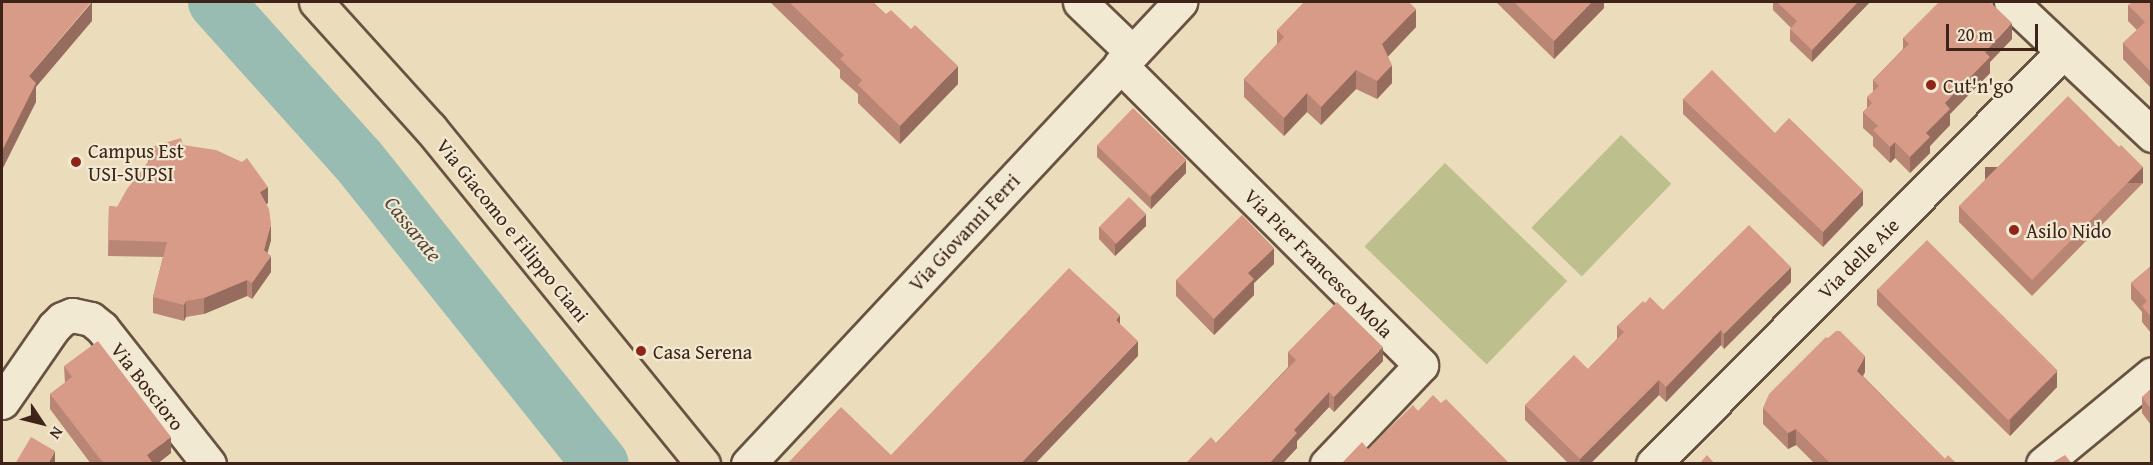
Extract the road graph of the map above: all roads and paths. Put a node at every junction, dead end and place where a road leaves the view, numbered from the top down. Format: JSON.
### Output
{"nodes":[{"id":1,"x":316,"y":2,"type":"edge"},
{"id":2,"x":1080,"y":2,"type":"edge"},
{"id":3,"x":1180,"y":2,"type":"edge"},
{"id":4,"x":2011,"y":2,"type":"edge"},
{"id":5,"x":2063,"y":52,"type":"junction"},
{"id":6,"x":1126,"y":58,"type":"junction"},
{"id":7,"x":2151,"y":135,"type":"edge"},
{"id":8,"x":2151,"y":374,"type":"edge"},
{"id":9,"x":2,"y":402,"type":"edge"},
{"id":10,"x":208,"y":464,"type":"edge"},
{"id":11,"x":703,"y":464,"type":"edge"},
{"id":12,"x":748,"y":464,"type":"edge"},
{"id":13,"x":1327,"y":464,"type":"edge"},
{"id":14,"x":1653,"y":464,"type":"edge"},
{"id":15,"x":2043,"y":464,"type":"edge"}],
"edges":[{"from":1,"to":11,"type":"main road","name":"Via Giacomo e Filippo Ciani"},
{"from":2,"to":6,"type":"street"},
{"from":3,"to":6,"type":"street","name":"Via Giovanni Ferri"},
{"from":4,"to":5,"type":"street"},
{"from":5,"to":7,"type":"street"},
{"from":5,"to":14,"type":"street","name":"Via delle Aie"},
{"from":6,"to":12,"type":"street","name":"Via Giovanni Ferri"},
{"from":6,"to":13,"type":"street","name":"Via Pier Francesco Mola"},
{"from":8,"to":15,"type":"street"},
{"from":9,"to":10,"type":"street","name":"Via Boscioro"}]}
